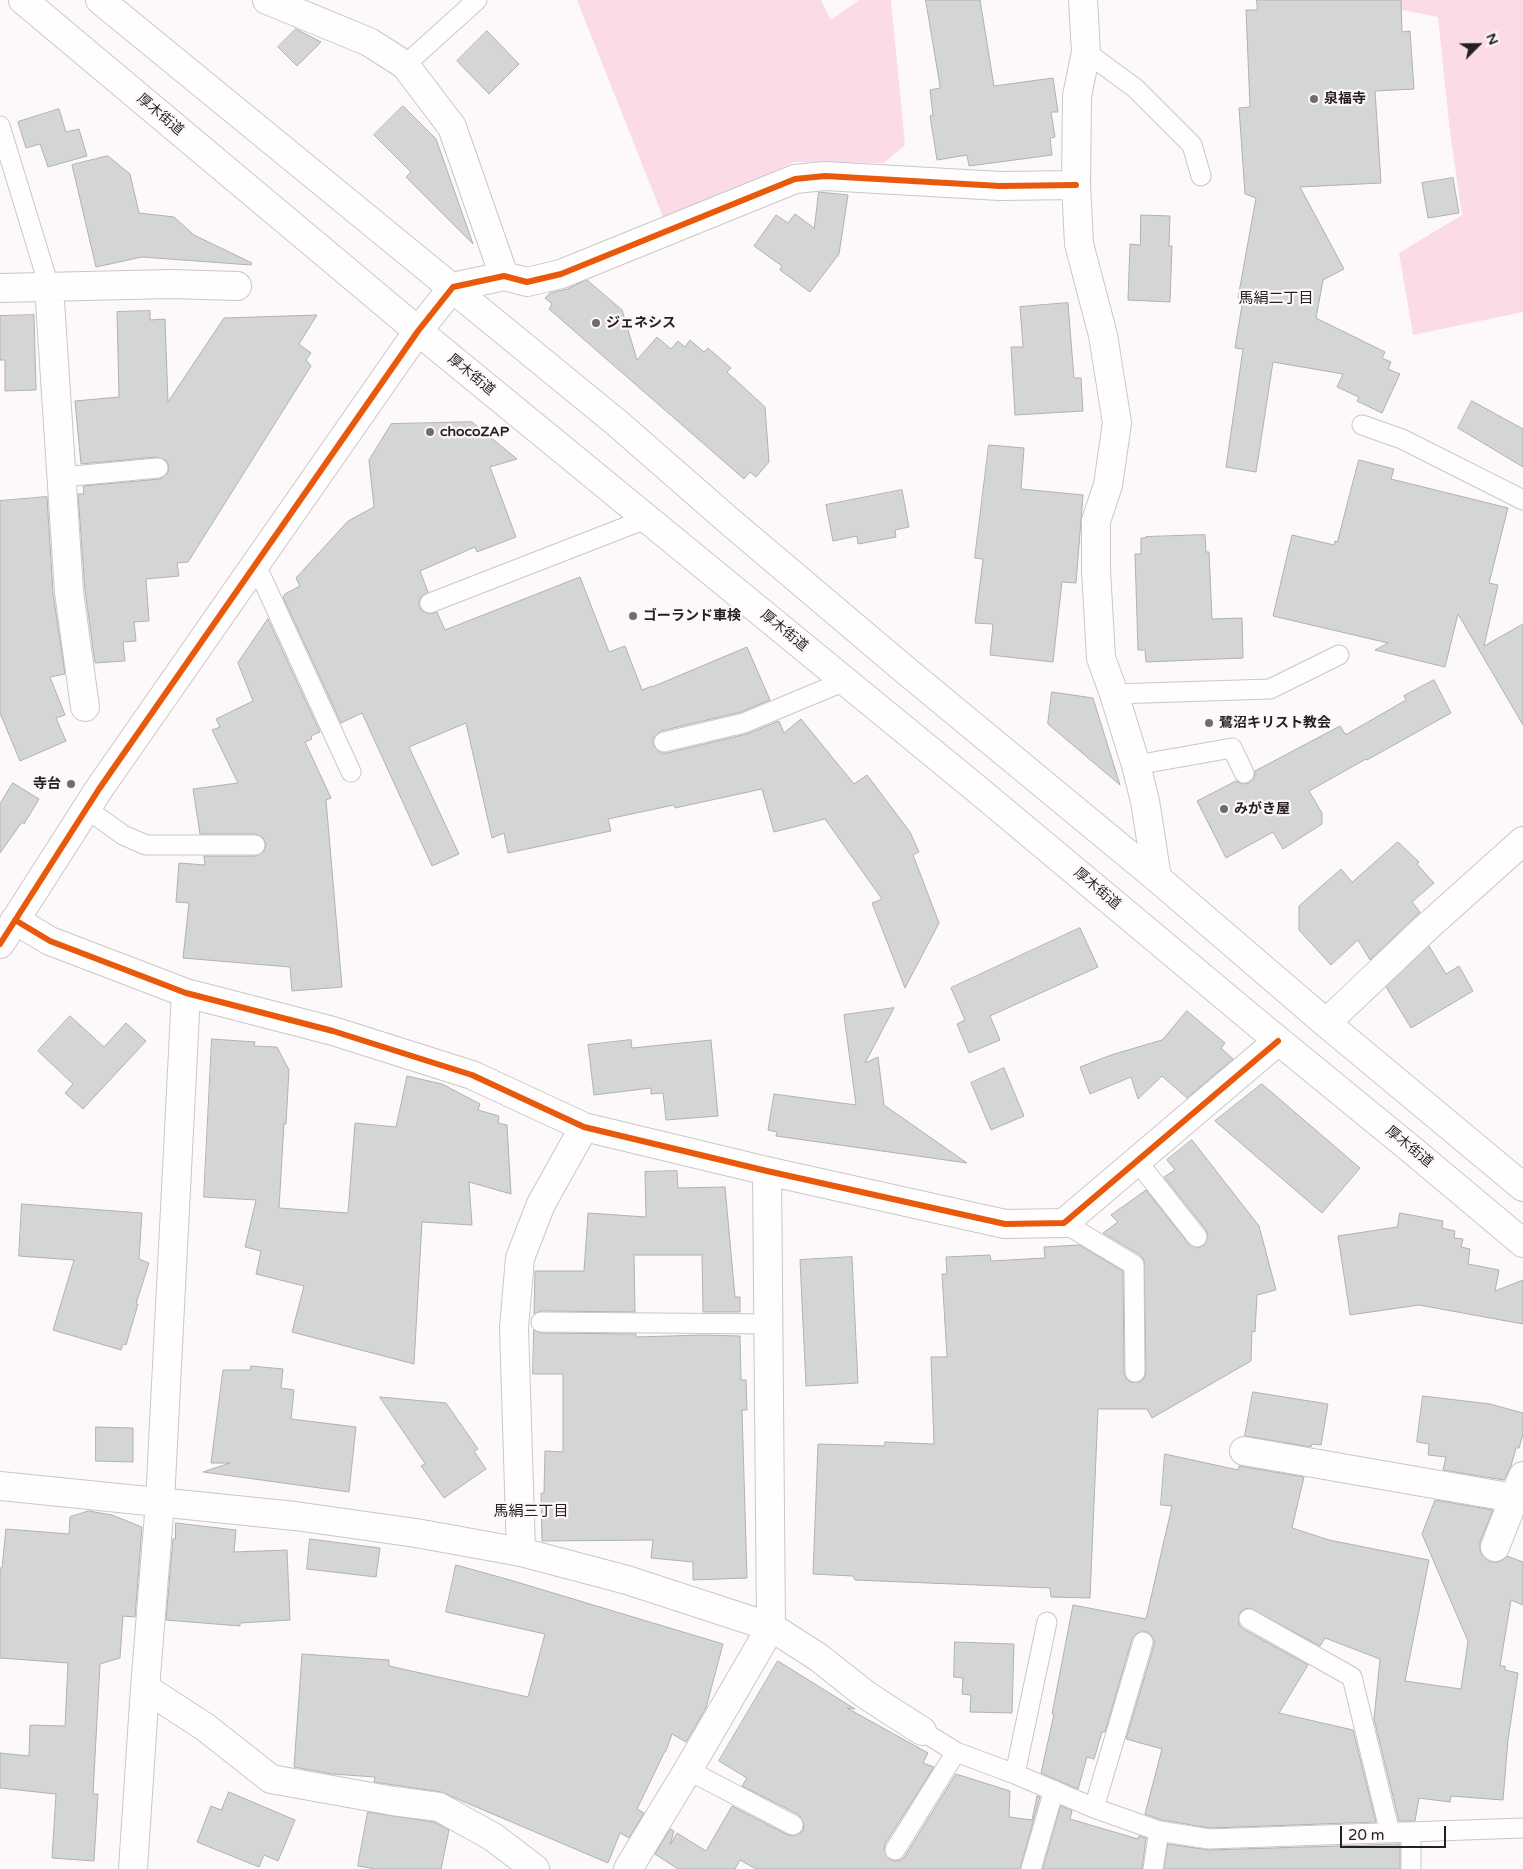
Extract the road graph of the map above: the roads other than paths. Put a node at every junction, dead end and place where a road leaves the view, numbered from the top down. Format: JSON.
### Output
{"nodes":[{"id":1,"x":23,"y":0,"type":"edge"},
{"id":2,"x":100,"y":0,"type":"edge"},
{"id":3,"x":267,"y":0,"type":"edge"},
{"id":4,"x":477,"y":0,"type":"edge"},
{"id":5,"x":1083,"y":0,"type":"edge"},
{"id":6,"x":1086,"y":52,"type":"junction"},
{"id":7,"x":405,"y":65,"type":"junction"},
{"id":8,"x":0,"y":126,"type":"edge"},
{"id":9,"x":1201,"y":176,"type":"dead end"},
{"id":10,"x":1076,"y":184,"type":"junction"},
{"id":11,"x":504,"y":276,"type":"junction"},
{"id":12,"x":49,"y":286,"type":"junction"},
{"id":13,"x":238,"y":286,"type":"dead end"},
{"id":14,"x":453,"y":287,"type":"junction"},
{"id":15,"x":0,"y":288,"type":"edge"},
{"id":16,"x":418,"y":331,"type":"junction"},
{"id":17,"x":1362,"y":424,"type":"dead end"},
{"id":18,"x":158,"y":468,"type":"dead end"},
{"id":19,"x":62,"y":477,"type":"junction"},
{"id":20,"x":1523,"y":500,"type":"edge"},
{"id":21,"x":646,"y":519,"type":"junction"},
{"id":22,"x":255,"y":563,"type":"junction"},
{"id":23,"x":430,"y":603,"type":"dead end"},
{"id":24,"x":1339,"y":655,"type":"dead end"},
{"id":25,"x":845,"y":681,"type":"junction"},
{"id":26,"x":1114,"y":694,"type":"junction"},
{"id":27,"x":85,"y":707,"type":"dead end"},
{"id":28,"x":664,"y":742,"type":"dead end"},
{"id":29,"x":1136,"y":765,"type":"junction"},
{"id":30,"x":351,"y":772,"type":"dead end"},
{"id":31,"x":1244,"y":774,"type":"dead end"},
{"id":32,"x":87,"y":809,"type":"junction"},
{"id":33,"x":1523,"y":841,"type":"edge"},
{"id":34,"x":255,"y":846,"type":"dead end"},
{"id":35,"x":1157,"y":878,"type":"junction"},
{"id":36,"x":15,"y":920,"type":"junction"},
{"id":37,"x":0,"y":944,"type":"edge"},
{"id":38,"x":186,"y":993,"type":"junction"},
{"id":39,"x":1326,"y":1023,"type":"junction"},
{"id":40,"x":1278,"y":1041,"type":"junction"},
{"id":41,"x":584,"y":1127,"type":"junction"},
{"id":42,"x":1486,"y":1158,"type":"junction"},
{"id":43,"x":1138,"y":1161,"type":"junction"},
{"id":44,"x":767,"y":1171,"type":"junction"},
{"id":45,"x":1523,"y":1178,"type":"edge"},
{"id":46,"x":1523,"y":1187,"type":"edge"},
{"id":47,"x":1494,"y":1218,"type":"junction"},
{"id":48,"x":1064,"y":1223,"type":"junction"},
{"id":49,"x":1523,"y":1231,"type":"edge"},
{"id":50,"x":1197,"y":1237,"type":"dead end"},
{"id":51,"x":1523,"y":1243,"type":"edge"},
{"id":52,"x":542,"y":1322,"type":"dead end"},
{"id":53,"x":768,"y":1324,"type":"junction"},
{"id":54,"x":1135,"y":1372,"type":"dead end"},
{"id":55,"x":1244,"y":1451,"type":"dead end"},
{"id":56,"x":0,"y":1486,"type":"edge"},
{"id":57,"x":1518,"y":1487,"type":"edge"},
{"id":58,"x":160,"y":1502,"type":"junction"},
{"id":59,"x":1495,"y":1547,"type":"dead end"},
{"id":60,"x":521,"y":1552,"type":"junction"},
{"id":61,"x":1249,"y":1619,"type":"dead end"},
{"id":62,"x":1047,"y":1622,"type":"dead end"},
{"id":63,"x":771,"y":1627,"type":"junction"},
{"id":64,"x":1143,"y":1642,"type":"dead end"},
{"id":65,"x":145,"y":1688,"type":"junction"},
{"id":66,"x":922,"y":1731,"type":"joint"},
{"id":67,"x":956,"y":1752,"type":"junction"},
{"id":68,"x":688,"y":1770,"type":"junction"},
{"id":69,"x":1014,"y":1774,"type":"junction"},
{"id":70,"x":1054,"y":1790,"type":"junction"},
{"id":71,"x":1094,"y":1808,"type":"junction"},
{"id":72,"x":793,"y":1825,"type":"dead end"},
{"id":73,"x":1523,"y":1828,"type":"edge"},
{"id":74,"x":1159,"y":1831,"type":"junction"},
{"id":75,"x":1411,"y":1832,"type":"junction"},
{"id":76,"x":1390,"y":1833,"type":"junction"},
{"id":77,"x":895,"y":1850,"type":"dead end"},
{"id":78,"x":133,"y":1869,"type":"edge"},
{"id":79,"x":535,"y":1869,"type":"edge"},
{"id":80,"x":628,"y":1869,"type":"edge"},
{"id":81,"x":1031,"y":1869,"type":"edge"},
{"id":82,"x":1153,"y":1869,"type":"edge"},
{"id":83,"x":1411,"y":1869,"type":"edge"}],
"edges":[{"from":1,"to":16,"type":"main road","name":"厚木街道"},
{"from":2,"to":14,"type":"main road"},
{"from":3,"to":7,"type":"main road"},
{"from":4,"to":7,"type":"lane"},
{"from":5,"to":6,"type":"main road"},
{"from":6,"to":9,"type":"lane"},
{"from":6,"to":10,"type":"main road"},
{"from":7,"to":11,"type":"main road"},
{"from":8,"to":12,"type":"lane"},
{"from":10,"to":11,"type":"main road"},
{"from":10,"to":26,"type":"main road"},
{"from":11,"to":14,"type":"main road"},
{"from":12,"to":13,"type":"main road"},
{"from":12,"to":15,"type":"main road"},
{"from":12,"to":19,"type":"main road"},
{"from":14,"to":16,"type":"main road"},
{"from":14,"to":35,"type":"main road"},
{"from":16,"to":21,"type":"main road","name":"厚木街道"},
{"from":16,"to":22,"type":"main road"},
{"from":17,"to":20,"type":"lane"},
{"from":18,"to":19,"type":"lane"},
{"from":19,"to":27,"type":"main road"},
{"from":21,"to":23,"type":"lane"},
{"from":21,"to":25,"type":"main road","name":"厚木街道"},
{"from":22,"to":30,"type":"lane"},
{"from":22,"to":32,"type":"main road"},
{"from":24,"to":26,"type":"lane"},
{"from":25,"to":28,"type":"lane"},
{"from":25,"to":40,"type":"main road","name":"厚木街道"},
{"from":26,"to":29,"type":"main road"},
{"from":29,"to":31,"type":"lane"},
{"from":29,"to":35,"type":"main road"},
{"from":32,"to":34,"type":"lane"},
{"from":32,"to":36,"type":"main road"},
{"from":33,"to":39,"type":"main road"},
{"from":35,"to":39,"type":"main road"},
{"from":36,"to":37,"type":"main road"},
{"from":36,"to":38,"type":"main road"},
{"from":38,"to":41,"type":"main road"},
{"from":38,"to":58,"type":"main road"},
{"from":39,"to":42,"type":"main road"},
{"from":40,"to":43,"type":"main road"},
{"from":40,"to":47,"type":"main road","name":"厚木街道"},
{"from":41,"to":44,"type":"main road"},
{"from":41,"to":60,"type":"main road"},
{"from":42,"to":45,"type":"main road"},
{"from":42,"to":46,"type":"main road"},
{"from":43,"to":48,"type":"main road"},
{"from":43,"to":50,"type":"lane"},
{"from":44,"to":48,"type":"main road"},
{"from":44,"to":53,"type":"main road"},
{"from":47,"to":49,"type":"main road"},
{"from":47,"to":51,"type":"main road","name":"厚木街道"},
{"from":48,"to":54,"type":"lane"},
{"from":52,"to":53,"type":"lane"},
{"from":53,"to":63,"type":"main road"},
{"from":55,"to":57,"type":"main road"},
{"from":56,"to":58,"type":"main road"},
{"from":57,"to":59,"type":"main road"},
{"from":58,"to":60,"type":"main road"},
{"from":58,"to":65,"type":"main road"},
{"from":60,"to":63,"type":"main road"},
{"from":61,"to":76,"type":"lane"},
{"from":62,"to":69,"type":"lane"},
{"from":63,"to":66,"type":"main road"},
{"from":63,"to":68,"type":"main road"},
{"from":64,"to":71,"type":"lane"},
{"from":65,"to":78,"type":"main road"},
{"from":65,"to":79,"type":"main road"},
{"from":66,"to":67,"type":"lane"},
{"from":67,"to":69,"type":"lane"},
{"from":67,"to":77,"type":"lane"},
{"from":68,"to":72,"type":"lane"},
{"from":68,"to":80,"type":"main road"},
{"from":69,"to":70,"type":"lane"},
{"from":70,"to":71,"type":"lane"},
{"from":70,"to":81,"type":"lane"},
{"from":71,"to":74,"type":"lane"},
{"from":73,"to":75,"type":"lane"},
{"from":74,"to":76,"type":"lane"},
{"from":74,"to":82,"type":"lane"},
{"from":75,"to":76,"type":"lane"},
{"from":75,"to":83,"type":"lane"}]}
